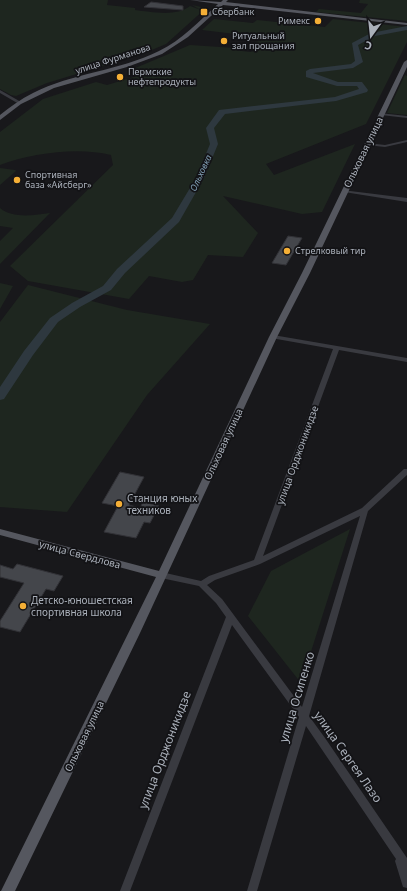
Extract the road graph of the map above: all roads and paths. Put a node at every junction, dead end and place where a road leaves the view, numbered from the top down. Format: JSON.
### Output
{"nodes":[{"id":1,"x":192,"y":0,"type":"edge"},
{"id":2,"x":224,"y":2,"type":"edge"},
{"id":3,"x":407,"y":24,"type":"edge"},
{"id":4,"x":407,"y":62,"type":"edge"},
{"id":5,"x":404,"y":72,"type":"edge"},
{"id":6,"x":0,"y":91,"type":"edge"},
{"id":7,"x":20,"y":103,"type":"junction"},
{"id":8,"x":381,"y":114,"type":"junction"},
{"id":9,"x":407,"y":117,"type":"edge"},
{"id":10,"x":0,"y":118,"type":"edge"},
{"id":11,"x":407,"y":141,"type":"edge"},
{"id":12,"x":367,"y":144,"type":"junction"},
{"id":13,"x":344,"y":191,"type":"junction"},
{"id":14,"x":407,"y":200,"type":"edge"},
{"id":15,"x":273,"y":337,"type":"junction"},
{"id":16,"x":337,"y":348,"type":"junction"},
{"id":17,"x":407,"y":360,"type":"edge"},
{"id":18,"x":407,"y":471,"type":"edge"},
{"id":19,"x":365,"y":510,"type":"junction"},
{"id":20,"x":0,"y":532,"type":"edge"},
{"id":21,"x":257,"y":562,"type":"junction"},
{"id":22,"x":161,"y":575,"type":"junction"},
{"id":23,"x":202,"y":584,"type":"junction"},
{"id":24,"x":230,"y":618,"type":"junction"},
{"id":25,"x":303,"y":716,"type":"junction"},
{"id":26,"x":399,"y":856,"type":"junction"},
{"id":27,"x":407,"y":867,"type":"edge"},
{"id":28,"x":407,"y":883,"type":"edge"},
{"id":29,"x":10,"y":890,"type":"edge"},
{"id":30,"x":125,"y":891,"type":"edge"},
{"id":31,"x":252,"y":891,"type":"edge"}],
"edges":[{"from":1,"to":2,"type":"main road"},
{"from":2,"to":3,"type":"main road"},
{"from":2,"to":7,"type":"main road","name":"улица Фурманова"},
{"from":4,"to":5,"type":"main road","name":"Ольховая улица"},
{"from":5,"to":8,"type":"main road","name":"Ольховая улица"},
{"from":6,"to":7,"type":"street"},
{"from":7,"to":10,"type":"main road","name":"улица Фурманова"},
{"from":8,"to":9,"type":"street"},
{"from":8,"to":12,"type":"main road","name":"Ольховая улица"},
{"from":11,"to":12,"type":"street"},
{"from":12,"to":13,"type":"main road","name":"Ольховая улица"},
{"from":13,"to":14,"type":"street"},
{"from":13,"to":15,"type":"main road","name":"Ольховая улица"},
{"from":15,"to":16,"type":"street"},
{"from":15,"to":22,"type":"main road","name":"Ольховая улица"},
{"from":16,"to":17,"type":"street"},
{"from":16,"to":21,"type":"street","name":"улица Орджоникидзе"},
{"from":18,"to":19,"type":"street"},
{"from":19,"to":21,"type":"street"},
{"from":19,"to":25,"type":"street","name":"улица Осипенко"},
{"from":20,"to":22,"type":"main road","name":"улица Свердлова"},
{"from":21,"to":23,"type":"street"},
{"from":22,"to":23,"type":"street"},
{"from":22,"to":29,"type":"main road","name":"Ольховая улица"},
{"from":23,"to":24,"type":"street","name":"улица Сергея Лазо"},
{"from":24,"to":25,"type":"street","name":"улица Сергея Лазо"},
{"from":24,"to":30,"type":"street","name":"улица Орджоникидзе"},
{"from":25,"to":26,"type":"street","name":"улица Сергея Лазо"},
{"from":25,"to":31,"type":"street","name":"улица Осипенко"},
{"from":26,"to":27,"type":"street","name":"улица Сергея Лазо"},
{"from":26,"to":28,"type":"street"}]}
